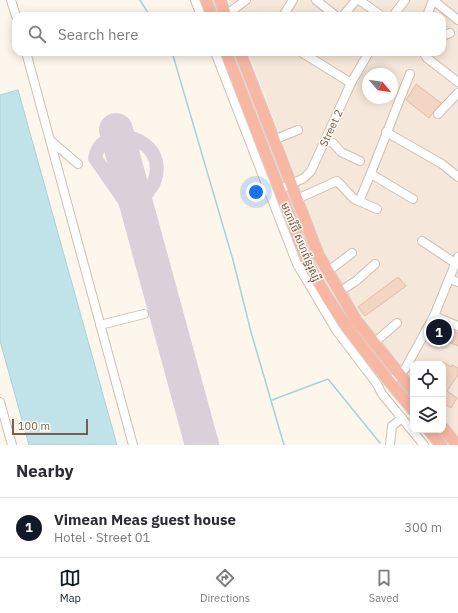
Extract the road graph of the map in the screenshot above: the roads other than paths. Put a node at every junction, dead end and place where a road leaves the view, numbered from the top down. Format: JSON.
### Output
{"nodes":[{"id":1,"x":12,"y":0,"type":"edge"},
{"id":2,"x":194,"y":0,"type":"edge"},
{"id":3,"x":206,"y":0,"type":"edge"},
{"id":4,"x":220,"y":0,"type":"edge"},
{"id":5,"x":246,"y":0,"type":"edge"},
{"id":6,"x":294,"y":0,"type":"edge"},
{"id":7,"x":316,"y":0,"type":"edge"},
{"id":8,"x":356,"y":0,"type":"edge"},
{"id":9,"x":359,"y":0,"type":"edge"},
{"id":10,"x":405,"y":0,"type":"edge"},
{"id":11,"x":433,"y":0,"type":"edge"},
{"id":12,"x":15,"y":12,"type":"edge"},
{"id":13,"x":199,"y":12,"type":"edge"},
{"id":14,"x":210,"y":12,"type":"edge"},
{"id":15,"x":224,"y":12,"type":"edge"},
{"id":16,"x":231,"y":12,"type":"edge"},
{"id":17,"x":286,"y":12,"type":"edge"},
{"id":18,"x":331,"y":12,"type":"edge"},
{"id":19,"x":346,"y":12,"type":"edge"},
{"id":20,"x":376,"y":12,"type":"edge"},
{"id":21,"x":396,"y":12,"type":"edge"},
{"id":22,"x":428,"y":12,"type":"edge"},
{"id":23,"x":458,"y":20,"type":"edge"},
{"id":24,"x":27,"y":56,"type":"edge"},
{"id":25,"x":217,"y":56,"type":"edge"},
{"id":26,"x":228,"y":56,"type":"edge"},
{"id":27,"x":242,"y":56,"type":"edge"},
{"id":28,"x":307,"y":56,"type":"edge"},
{"id":29,"x":314,"y":56,"type":"edge"},
{"id":30,"x":366,"y":56,"type":"edge"},
{"id":31,"x":429,"y":56,"type":"edge"},
{"id":32,"x":312,"y":59,"type":"junction"},
{"id":33,"x":410,"y":74,"type":"dead end"},
{"id":34,"x":458,"y":82,"type":"edge"},
{"id":35,"x":352,"y":83,"type":"junction"},
{"id":36,"x":455,"y":96,"type":"edge"},
{"id":37,"x":438,"y":114,"type":"dead end"},
{"id":38,"x":298,"y":130,"type":"dead end"},
{"id":39,"x":386,"y":132,"type":"junction"},
{"id":40,"x":51,"y":140,"type":"junction"},
{"id":41,"x":274,"y":140,"type":"junction"},
{"id":42,"x":326,"y":140,"type":"junction"},
{"id":43,"x":360,"y":161,"type":"dead end"},
{"id":44,"x":78,"y":164,"type":"dead end"},
{"id":45,"x":371,"y":174,"type":"junction"},
{"id":46,"x":458,"y":177,"type":"edge"},
{"id":47,"x":292,"y":186,"type":"junction"},
{"id":48,"x":279,"y":190,"type":"junction"},
{"id":49,"x":297,"y":199,"type":"junction"},
{"id":50,"x":413,"y":199,"type":"dead end"},
{"id":51,"x":357,"y":200,"type":"junction"},
{"id":52,"x":377,"y":209,"type":"dead end"},
{"id":53,"x":422,"y":241,"type":"dead end"},
{"id":54,"x":352,"y":252,"type":"dead end"},
{"id":55,"x":457,"y":260,"type":"edge"},
{"id":56,"x":375,"y":264,"type":"dead end"},
{"id":57,"x":328,"y":272,"type":"junction"},
{"id":58,"x":449,"y":279,"type":"junction"},
{"id":59,"x":458,"y":282,"type":"edge"},
{"id":60,"x":339,"y":292,"type":"junction"},
{"id":61,"x":144,"y":314,"type":"dead end"},
{"id":62,"x":434,"y":316,"type":"junction"},
{"id":63,"x":397,"y":324,"type":"dead end"},
{"id":64,"x":100,"y":325,"type":"junction"},
{"id":65,"x":458,"y":326,"type":"edge"},
{"id":66,"x":374,"y":343,"type":"junction"},
{"id":67,"x":399,"y":374,"type":"junction"},
{"id":68,"x":390,"y":382,"type":"junction"},
{"id":69,"x":410,"y":387,"type":"edge"},
{"id":70,"x":0,"y":402,"type":"edge"},
{"id":71,"x":410,"y":406,"type":"edge"},
{"id":72,"x":402,"y":418,"type":"junction"},
{"id":73,"x":446,"y":432,"type":"edge"},
{"id":74,"x":432,"y":433,"type":"edge"},
{"id":75,"x":12,"y":445,"type":"edge"},
{"id":76,"x":133,"y":445,"type":"edge"},
{"id":77,"x":390,"y":445,"type":"edge"},
{"id":78,"x":424,"y":445,"type":"edge"},
{"id":79,"x":442,"y":445,"type":"edge"},
{"id":80,"x":457,"y":445,"type":"edge"}],
"edges":[{"from":1,"to":12,"type":"street"},
{"from":2,"to":13,"type":"street"},
{"from":3,"to":14,"type":"highway"},
{"from":4,"to":15,"type":"highway"},
{"from":5,"to":16,"type":"street"},
{"from":6,"to":17,"type":"street"},
{"from":7,"to":18,"type":"street"},
{"from":8,"to":19,"type":"street"},
{"from":9,"to":20,"type":"street"},
{"from":10,"to":21,"type":"street"},
{"from":11,"to":22,"type":"street"},
{"from":11,"to":23,"type":"street"},
{"from":24,"to":40,"type":"street"},
{"from":25,"to":72,"type":"street"},
{"from":26,"to":48,"type":"highway","name":"មហាវិថី សហព័ន្ធរុស្ស៊ី"},
{"from":27,"to":41,"type":"highway","name":"មហាវិថី សហព័ន្ធរុស្ស៊ី"},
{"from":28,"to":32,"type":"street"},
{"from":29,"to":32,"type":"street"},
{"from":30,"to":35,"type":"street","name":"Street 2"},
{"from":31,"to":34,"type":"street"},
{"from":32,"to":35,"type":"street"},
{"from":33,"to":39,"type":"street"},
{"from":35,"to":42,"type":"street","name":"Street 2"},
{"from":36,"to":37,"type":"street"},
{"from":38,"to":41,"type":"street"},
{"from":39,"to":45,"type":"street"},
{"from":39,"to":46,"type":"street"},
{"from":40,"to":44,"type":"street"},
{"from":40,"to":64,"type":"street"},
{"from":41,"to":47,"type":"highway","name":"មហាវិថី សហព័ន្ធរុស្ស៊ី"},
{"from":42,"to":43,"type":"street"},
{"from":42,"to":47,"type":"street","name":"Street 2"},
{"from":45,"to":50,"type":"street"},
{"from":45,"to":51,"type":"street"},
{"from":47,"to":48,"type":"street","name":"Street 2"},
{"from":47,"to":49,"type":"highway","name":"មហាវិថី សហព័ន្ធរុស្ស៊ី"},
{"from":48,"to":68,"type":"highway","name":"មហាវិថី សហព័ន្ធរុស្ស៊ី"},
{"from":49,"to":51,"type":"street"},
{"from":49,"to":57,"type":"highway","name":"មហាវិថី សហព័ន្ធរុស្ស៊ី"},
{"from":51,"to":52,"type":"street"},
{"from":53,"to":55,"type":"street"},
{"from":54,"to":57,"type":"street"},
{"from":55,"to":58,"type":"street"},
{"from":56,"to":60,"type":"street"},
{"from":57,"to":60,"type":"highway","name":"មហាវិថី សហព័ន្ធរុស្ស៊ី"},
{"from":58,"to":59,"type":"street"},
{"from":58,"to":62,"type":"street"},
{"from":60,"to":66,"type":"highway","name":"មហាវិថី សហព័ន្ធរុស្ស៊ី"},
{"from":61,"to":64,"type":"street"},
{"from":62,"to":65,"type":"street"},
{"from":62,"to":67,"type":"street"},
{"from":63,"to":66,"type":"street"},
{"from":64,"to":76,"type":"street"},
{"from":66,"to":67,"type":"highway","name":"មហាវិថី សហព័ន្ធរុស្ស៊ី"},
{"from":67,"to":68,"type":"street"},
{"from":67,"to":69,"type":"highway","name":"មហាវិថី សហព័ន្ធរុស្ស៊ី"},
{"from":68,"to":71,"type":"highway","name":"មហាវិថី សហព័ន្ធរុស្ស៊ី"},
{"from":70,"to":75,"type":"street"},
{"from":72,"to":77,"type":"street"},
{"from":72,"to":78,"type":"street"},
{"from":73,"to":80,"type":"highway"},
{"from":74,"to":79,"type":"highway"}]}
